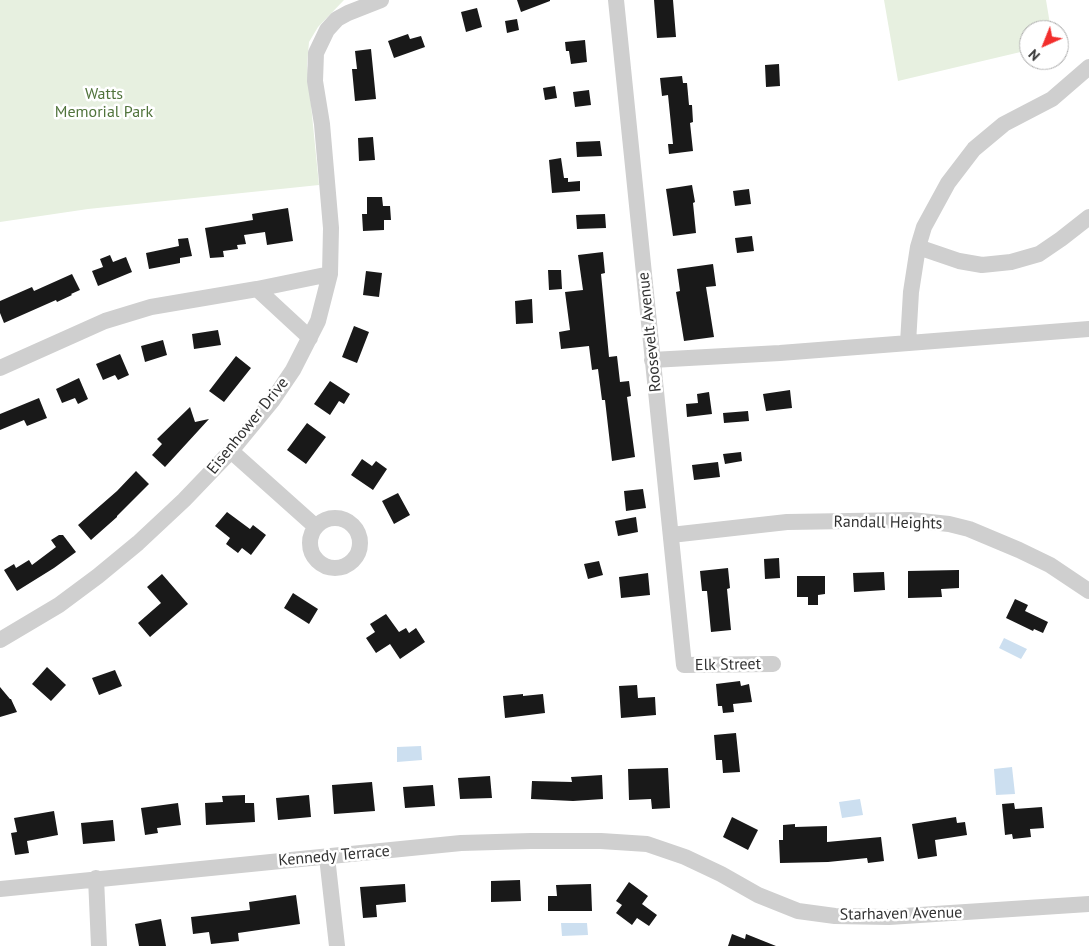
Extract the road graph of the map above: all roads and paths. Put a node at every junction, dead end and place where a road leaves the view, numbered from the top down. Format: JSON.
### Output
{"nodes":[{"id":1,"x":616,"y":0,"type":"edge"},
{"id":2,"x":377,"y":1,"type":"edge"},
{"id":3,"x":1086,"y":73,"type":"edge"},
{"id":4,"x":1089,"y":216,"type":"edge"},
{"id":5,"x":918,"y":247,"type":"junction"},
{"id":6,"x":330,"y":274,"type":"junction"},
{"id":7,"x":257,"y":288,"type":"junction"},
{"id":8,"x":1089,"y":329,"type":"edge"},
{"id":9,"x":310,"y":338,"type":"junction"},
{"id":10,"x":908,"y":343,"type":"junction"},
{"id":11,"x":652,"y":360,"type":"junction"},
{"id":12,"x":0,"y":368,"type":"edge"},
{"id":13,"x":231,"y":451,"type":"junction"},
{"id":14,"x":316,"y":527,"type":"dead end"},
{"id":15,"x":671,"y":535,"type":"junction"},
{"id":16,"x":1089,"y":591,"type":"edge"},
{"id":17,"x":0,"y":640,"type":"edge"},
{"id":18,"x":773,"y":664,"type":"dead end"},
{"id":19,"x":684,"y":665,"type":"joint"},
{"id":20,"x":667,"y":851,"type":"joint"},
{"id":21,"x":328,"y":857,"type":"junction"},
{"id":22,"x":96,"y":878,"type":"junction"},
{"id":23,"x":0,"y":888,"type":"edge"},
{"id":24,"x":1089,"y":904,"type":"edge"},
{"id":25,"x":99,"y":946,"type":"edge"},
{"id":26,"x":337,"y":946,"type":"edge"}],
"edges":[{"from":1,"to":11,"type":"street","name":"Roosevelt Avenue"},
{"from":2,"to":6,"type":"street","name":"Eisenhower Drive"},
{"from":3,"to":5,"type":"street"},
{"from":4,"to":5,"type":"street"},
{"from":5,"to":10,"type":"street"},
{"from":6,"to":7,"type":"street"},
{"from":6,"to":9,"type":"street","name":"Eisenhower Drive"},
{"from":7,"to":9,"type":"street"},
{"from":7,"to":12,"type":"street"},
{"from":8,"to":10,"type":"street"},
{"from":9,"to":13,"type":"street","name":"Eisenhower Drive"},
{"from":10,"to":11,"type":"street"},
{"from":11,"to":15,"type":"street","name":"Roosevelt Avenue"},
{"from":13,"to":14,"type":"street"},
{"from":13,"to":17,"type":"street","name":"Eisenhower Drive"},
{"from":15,"to":16,"type":"street","name":"Randall Heights"},
{"from":15,"to":19,"type":"street","name":"Roosevelt Avenue"},
{"from":18,"to":19,"type":"street","name":"Elk Street"},
{"from":20,"to":21,"type":"street","name":"Kennedy Terrace"},
{"from":20,"to":24,"type":"street","name":"Starhaven Avenue"},
{"from":21,"to":22,"type":"street","name":"Kennedy Terrace"},
{"from":21,"to":26,"type":"street"},
{"from":22,"to":23,"type":"street","name":"Kennedy Terrace"},
{"from":22,"to":25,"type":"street"}]}
